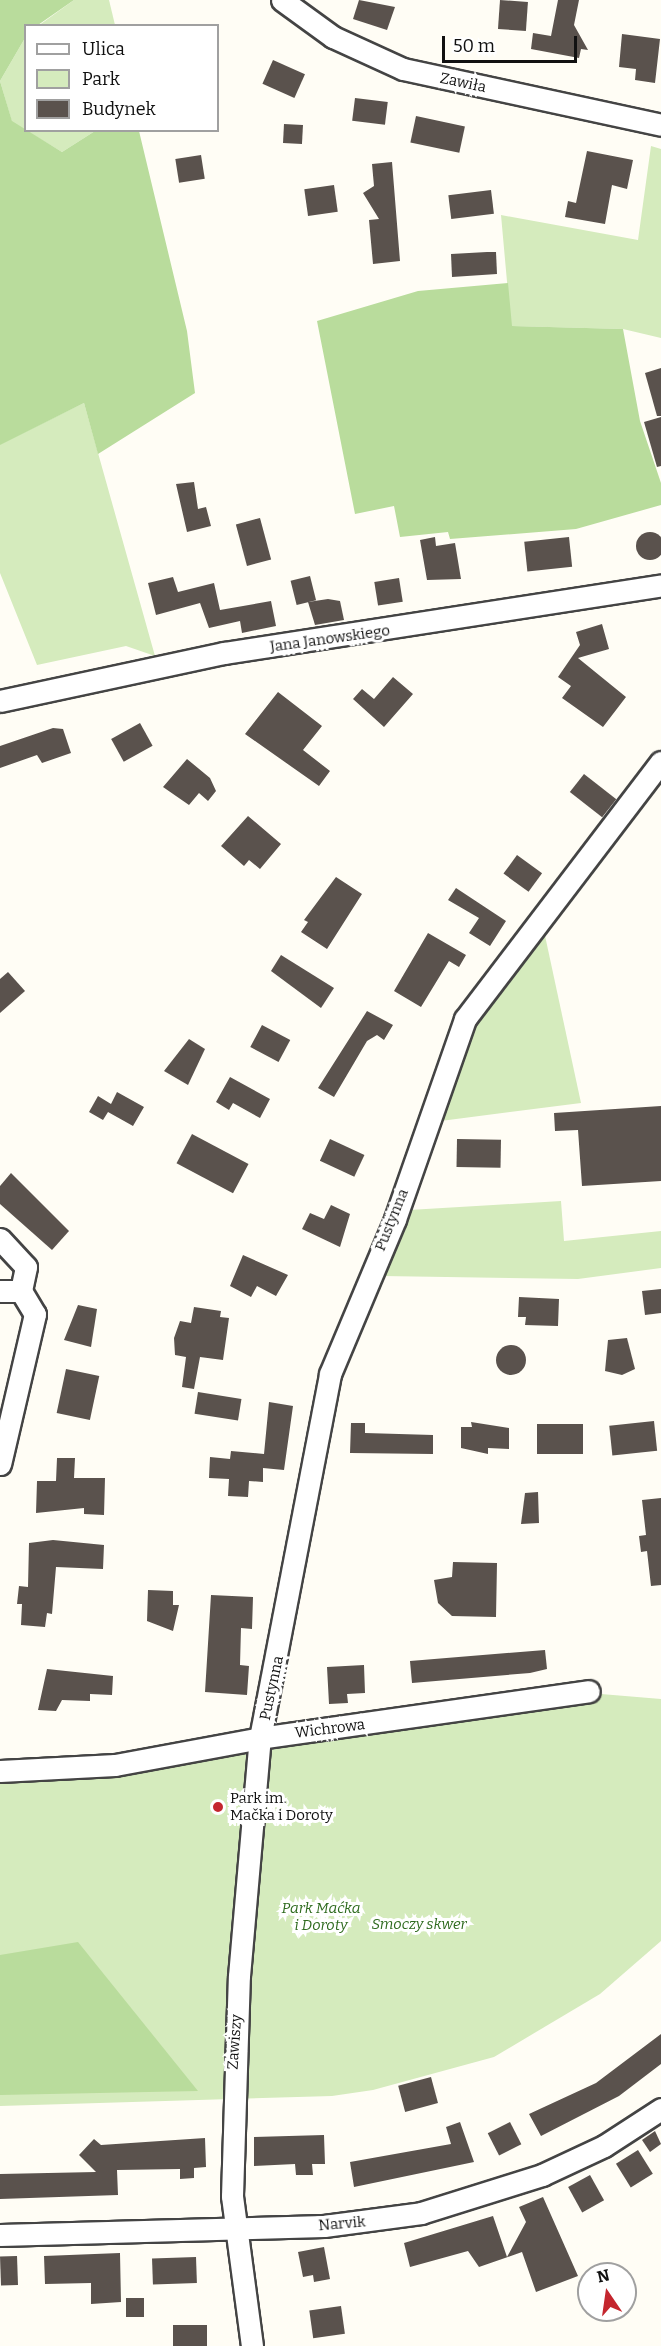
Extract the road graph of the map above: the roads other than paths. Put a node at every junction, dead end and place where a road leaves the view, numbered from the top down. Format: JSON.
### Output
{"nodes":[{"id":1,"x":282,"y":0,"type":"edge"},
{"id":2,"x":661,"y":125,"type":"edge"},
{"id":3,"x":661,"y":585,"type":"edge"},
{"id":4,"x":0,"y":701,"type":"edge"},
{"id":5,"x":661,"y":762,"type":"edge"},
{"id":6,"x":0,"y":1239,"type":"edge"},
{"id":7,"x":0,"y":1291,"type":"edge"},
{"id":8,"x":21,"y":1291,"type":"junction"},
{"id":9,"x":0,"y":1464,"type":"edge"},
{"id":10,"x":589,"y":1691,"type":"dead end"},
{"id":11,"x":260,"y":1738,"type":"junction"},
{"id":12,"x":0,"y":1771,"type":"edge"},
{"id":13,"x":661,"y":2109,"type":"edge"},
{"id":14,"x":233,"y":2230,"type":"junction"},
{"id":15,"x":0,"y":2235,"type":"edge"},
{"id":16,"x":252,"y":2346,"type":"edge"}],
"edges":[{"from":1,"to":2,"type":"street","name":"Zawiła"},
{"from":3,"to":4,"type":"street","name":"Jana Janowskiego"},
{"from":5,"to":11,"type":"street","name":"Pustynna"},
{"from":6,"to":8,"type":"street"},
{"from":7,"to":8,"type":"street"},
{"from":8,"to":9,"type":"street"},
{"from":10,"to":11,"type":"street","name":"Wichrowa"},
{"from":11,"to":12,"type":"street","name":"Wichrowa"},
{"from":11,"to":14,"type":"street","name":"Zawiszy"},
{"from":13,"to":14,"type":"street","name":"Narvik"},
{"from":14,"to":15,"type":"street","name":"Narvik"},
{"from":14,"to":16,"type":"street","name":"Zawiszy"}]}
